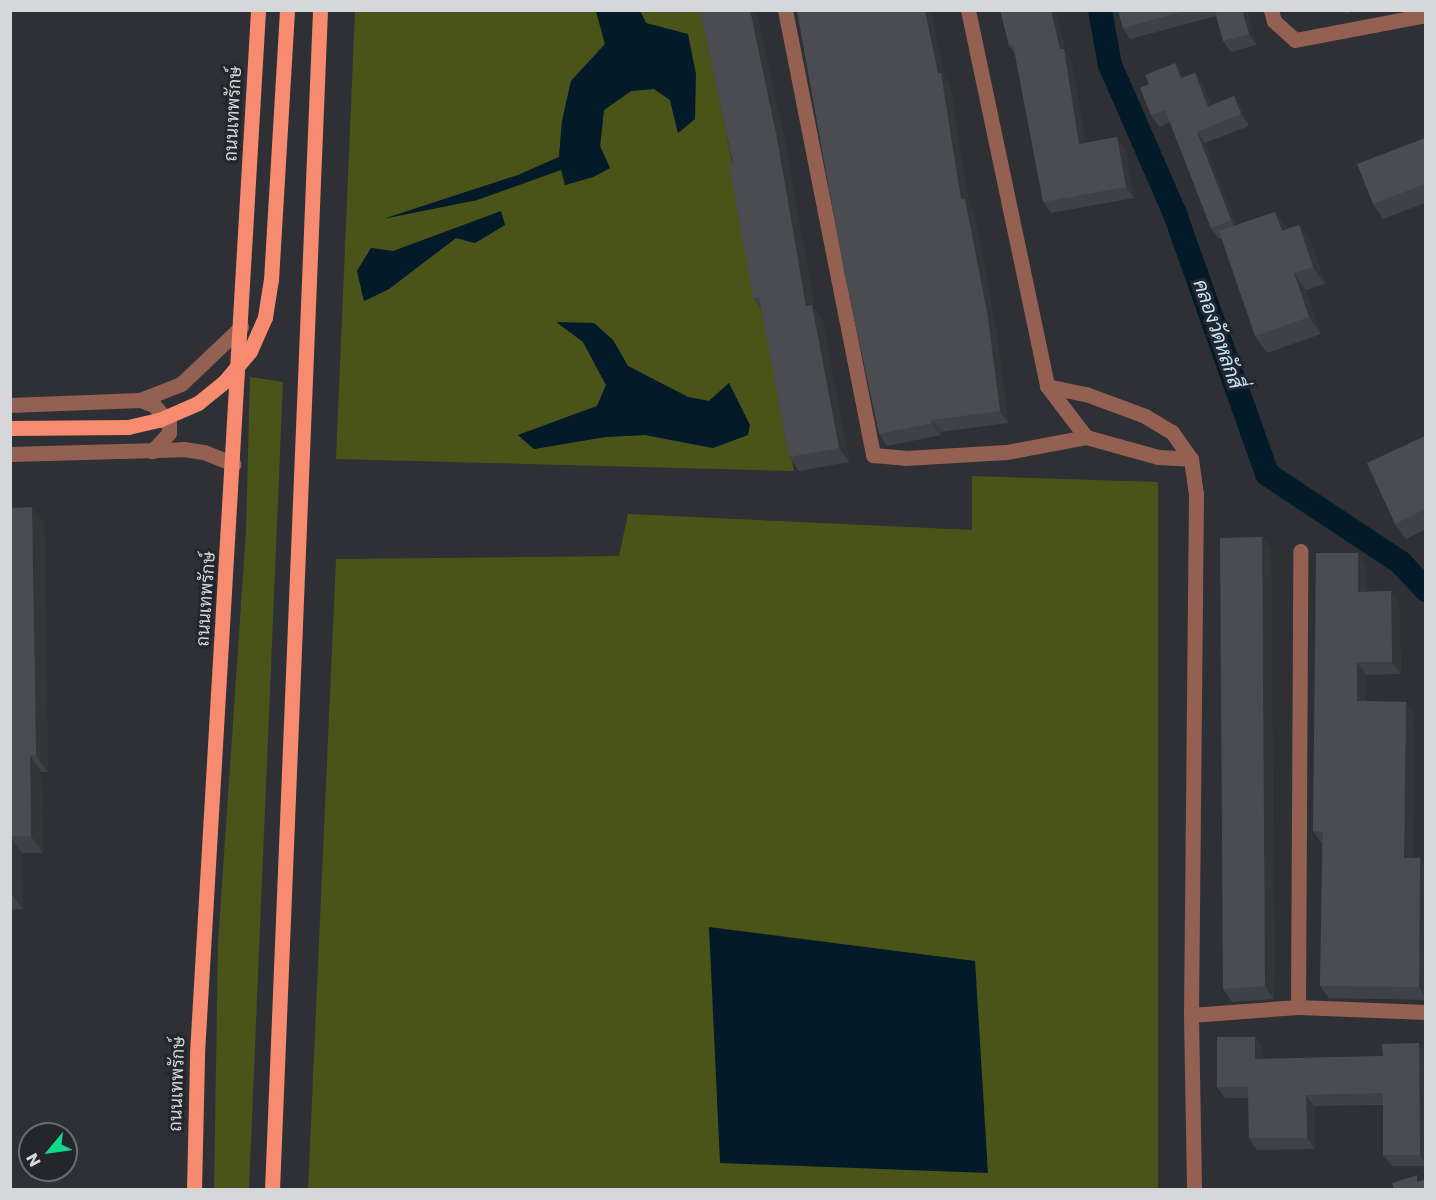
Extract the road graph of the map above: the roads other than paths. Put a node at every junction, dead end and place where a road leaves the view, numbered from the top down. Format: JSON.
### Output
{"nodes":[{"id":1,"x":258,"y":10,"type":"edge"},
{"id":2,"x":287,"y":10,"type":"edge"},
{"id":3,"x":320,"y":10,"type":"edge"},
{"id":4,"x":785,"y":10,"type":"edge"},
{"id":5,"x":968,"y":10,"type":"edge"},
{"id":6,"x":1271,"y":10,"type":"edge"},
{"id":7,"x":1425,"y":15,"type":"edge"},
{"id":8,"x":241,"y":327,"type":"junction"},
{"id":9,"x":1047,"y":386,"type":"junction"},
{"id":10,"x":140,"y":400,"type":"junction"},
{"id":11,"x":10,"y":405,"type":"edge"},
{"id":12,"x":10,"y":428,"type":"edge"},
{"id":13,"x":1086,"y":437,"type":"junction"},
{"id":14,"x":152,"y":451,"type":"junction"},
{"id":15,"x":10,"y":454,"type":"edge"},
{"id":16,"x":1191,"y":459,"type":"junction"},
{"id":17,"x":234,"y":464,"type":"junction"},
{"id":18,"x":1300,"y":551,"type":"dead end"},
{"id":19,"x":1298,"y":1007,"type":"junction"},
{"id":20,"x":1425,"y":1012,"type":"edge"},
{"id":21,"x":1191,"y":1015,"type":"junction"},
{"id":22,"x":194,"y":1190,"type":"edge"},
{"id":23,"x":272,"y":1190,"type":"edge"},
{"id":24,"x":1194,"y":1190,"type":"edge"}],
"edges":[{"from":1,"to":8,"type":"main road","name":"ถนนเทพรักษ์"},
{"from":2,"to":12,"type":"main road","bridge":true},
{"from":3,"to":23,"type":"main road"},
{"from":4,"to":13,"type":"street"},
{"from":5,"to":9,"type":"street"},
{"from":6,"to":7,"type":"street"},
{"from":8,"to":10,"type":"street"},
{"from":8,"to":17,"type":"main road","name":"ถนนเทพรักษ์"},
{"from":9,"to":13,"type":"street"},
{"from":9,"to":16,"type":"street"},
{"from":10,"to":11,"type":"street"},
{"from":10,"to":14,"type":"street"},
{"from":13,"to":16,"type":"street"},
{"from":14,"to":15,"type":"street"},
{"from":14,"to":17,"type":"street"},
{"from":16,"to":21,"type":"street"},
{"from":17,"to":22,"type":"main road","name":"ถนนเทพรักษ์"},
{"from":18,"to":19,"type":"street"},
{"from":19,"to":20,"type":"street"},
{"from":19,"to":21,"type":"street"},
{"from":21,"to":24,"type":"street"}]}
